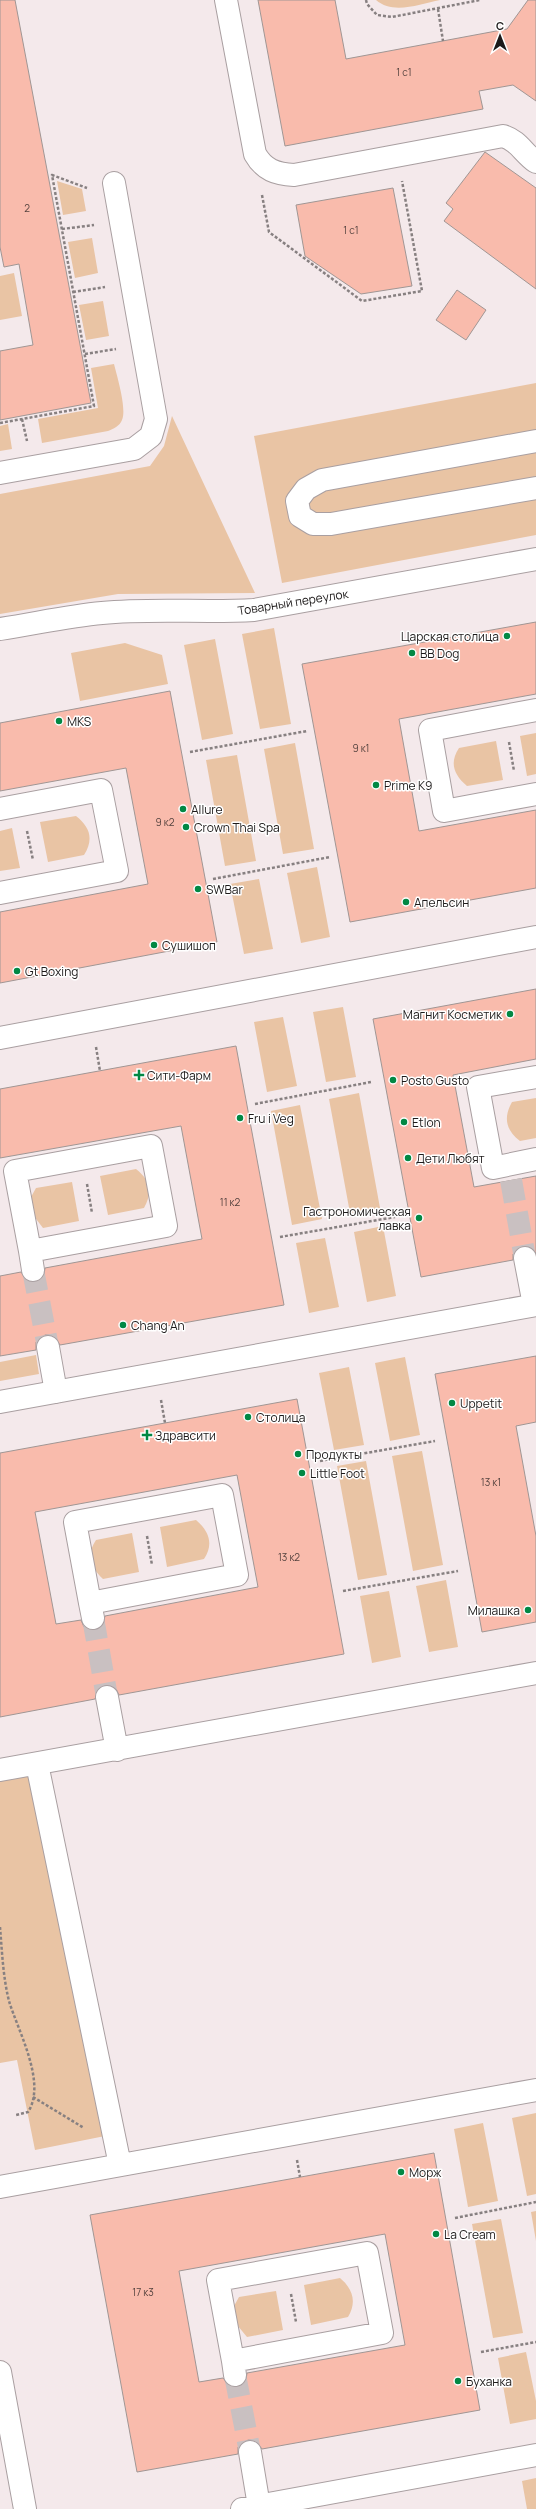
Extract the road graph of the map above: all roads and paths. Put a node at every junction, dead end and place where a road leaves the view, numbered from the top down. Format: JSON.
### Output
{"nodes":[{"id":1,"x":226,"y":0,"type":"edge"},
{"id":2,"x":366,"y":0,"type":"edge"},
{"id":3,"x":480,"y":0,"type":"edge"},
{"id":4,"x":438,"y":9,"type":"junction"},
{"id":5,"x":443,"y":41,"type":"dead end"},
{"id":6,"x":398,"y":155,"type":"junction"},
{"id":7,"x":536,"y":162,"type":"edge"},
{"id":8,"x":114,"y":183,"type":"dead end"},
{"id":9,"x":87,"y":188,"type":"dead end"},
{"id":10,"x":262,"y":193,"type":"dead end"},
{"id":11,"x":94,"y":224,"type":"dead end"},
{"id":12,"x":62,"y":229,"type":"junction"},
{"id":13,"x":105,"y":287,"type":"dead end"},
{"id":14,"x":73,"y":292,"type":"junction"},
{"id":15,"x":116,"y":349,"type":"dead end"},
{"id":16,"x":85,"y":354,"type":"junction"},
{"id":17,"x":22,"y":419,"type":"junction"},
{"id":18,"x":0,"y":423,"type":"edge"},
{"id":19,"x":536,"y":441,"type":"edge"},
{"id":20,"x":27,"y":445,"type":"dead end"},
{"id":21,"x":0,"y":473,"type":"edge"},
{"id":22,"x":536,"y":488,"type":"edge"},
{"id":23,"x":536,"y":558,"type":"edge"},
{"id":24,"x":0,"y":629,"type":"edge"},
{"id":25,"x":536,"y":710,"type":"edge"},
{"id":26,"x":504,"y":716,"type":"junction"},
{"id":27,"x":307,"y":731,"type":"dead end"},
{"id":28,"x":190,"y":752,"type":"dead end"},
{"id":29,"x":528,"y":795,"type":"edge"},
{"id":30,"x":22,"y":805,"type":"junction"},
{"id":31,"x":0,"y":809,"type":"edge"},
{"id":32,"x":330,"y":857,"type":"dead end"},
{"id":33,"x":214,"y":879,"type":"dead end"},
{"id":34,"x":38,"y":886,"type":"junction"},
{"id":35,"x":0,"y":892,"type":"edge"},
{"id":36,"x":536,"y":937,"type":"edge"},
{"id":37,"x":0,"y":1038,"type":"edge"},
{"id":38,"x":95,"y":1043,"type":"dead end"},
{"id":39,"x":100,"y":1071,"type":"dead end"},
{"id":40,"x":536,"y":1076,"type":"edge"},
{"id":41,"x":371,"y":1082,"type":"dead end"},
{"id":42,"x":256,"y":1104,"type":"dead end"},
{"id":43,"x":82,"y":1158,"type":"junction"},
{"id":44,"x":536,"y":1160,"type":"edge"},
{"id":45,"x":395,"y":1217,"type":"dead end"},
{"id":46,"x":280,"y":1237,"type":"dead end"},
{"id":47,"x":97,"y":1239,"type":"junction"},
{"id":48,"x":525,"y":1258,"type":"tunnel mouth"},
{"id":49,"x":535,"y":1305,"type":"edge"},
{"id":50,"x":48,"y":1347,"type":"tunnel mouth"},
{"id":51,"x":56,"y":1392,"type":"junction"},
{"id":52,"x":159,"y":1393,"type":"dead end"},
{"id":53,"x":0,"y":1402,"type":"edge"},
{"id":54,"x":165,"y":1423,"type":"dead end"},
{"id":55,"x":435,"y":1440,"type":"dead end"},
{"id":56,"x":320,"y":1461,"type":"dead end"},
{"id":57,"x":142,"y":1510,"type":"junction"},
{"id":58,"x":458,"y":1571,"type":"dead end"},
{"id":59,"x":157,"y":1590,"type":"junction"},
{"id":60,"x":343,"y":1591,"type":"dead end"},
{"id":61,"x":536,"y":1673,"type":"edge"},
{"id":62,"x":107,"y":1697,"type":"tunnel mouth"},
{"id":63,"x":117,"y":1750,"type":"junction"},
{"id":64,"x":37,"y":1764,"type":"junction"},
{"id":65,"x":0,"y":1770,"type":"edge"},
{"id":66,"x":0,"y":1927,"type":"edge"},
{"id":67,"x":536,"y":2090,"type":"edge"},
{"id":68,"x":34,"y":2097,"type":"junction"},
{"id":69,"x":16,"y":2115,"type":"dead end"},
{"id":70,"x":118,"y":2156,"type":"junction"},
{"id":71,"x":296,"y":2156,"type":"dead end"},
{"id":72,"x":300,"y":2177,"type":"dead end"},
{"id":73,"x":0,"y":2187,"type":"edge"},
{"id":74,"x":536,"y":2202,"type":"edge"},
{"id":75,"x":455,"y":2218,"type":"dead end"},
{"id":76,"x":286,"y":2267,"type":"junction"},
{"id":77,"x":536,"y":2342,"type":"edge"},
{"id":78,"x":300,"y":2348,"type":"junction"},
{"id":79,"x":481,"y":2352,"type":"dead end"},
{"id":80,"x":0,"y":2372,"type":"edge"},
{"id":81,"x":250,"y":2452,"type":"tunnel mouth"},
{"id":82,"x":536,"y":2455,"type":"edge"},
{"id":83,"x":8,"y":2460,"type":"edge"},
{"id":84,"x":251,"y":2507,"type":"edge"},
{"id":85,"x":25,"y":2509,"type":"edge"}],
"edges":[{"from":1,"to":6,"type":"street"},
{"from":2,"to":4,"type":"path"},
{"from":3,"to":4,"type":"path"},
{"from":4,"to":5,"type":"path"},
{"from":6,"to":7,"type":"street"},
{"from":6,"to":10,"type":"path"},
{"from":8,"to":21,"type":"street"},
{"from":9,"to":12,"type":"path"},
{"from":11,"to":12,"type":"path"},
{"from":12,"to":14,"type":"path"},
{"from":13,"to":14,"type":"path"},
{"from":14,"to":16,"type":"path"},
{"from":15,"to":16,"type":"path"},
{"from":16,"to":17,"type":"path"},
{"from":17,"to":18,"type":"path"},
{"from":17,"to":20,"type":"path"},
{"from":19,"to":22,"type":"street"},
{"from":23,"to":24,"type":"street","name":"Товарный переулок"},
{"from":25,"to":26,"type":"street"},
{"from":26,"to":29,"type":"path"},
{"from":26,"to":29,"type":"street"},
{"from":27,"to":28,"type":"path"},
{"from":30,"to":31,"type":"street"},
{"from":30,"to":34,"type":"path"},
{"from":30,"to":34,"type":"street"},
{"from":32,"to":33,"type":"path"},
{"from":34,"to":35,"type":"street"},
{"from":36,"to":37,"type":"street"},
{"from":38,"to":39,"type":"path"},
{"from":40,"to":44,"type":"street"},
{"from":41,"to":42,"type":"path"},
{"from":43,"to":47,"type":"path"},
{"from":43,"to":47,"type":"street"},
{"from":43,"to":47,"type":"street"},
{"from":45,"to":46,"type":"path"},
{"from":48,"to":49,"type":"street"},
{"from":49,"to":51,"type":"street"},
{"from":50,"to":51,"type":"street"},
{"from":51,"to":53,"type":"street"},
{"from":52,"to":54,"type":"path"},
{"from":55,"to":56,"type":"path"},
{"from":57,"to":59,"type":"path"},
{"from":57,"to":59,"type":"street"},
{"from":57,"to":59,"type":"street"},
{"from":58,"to":60,"type":"path"},
{"from":61,"to":63,"type":"street"},
{"from":62,"to":63,"type":"street"},
{"from":63,"to":64,"type":"street"},
{"from":64,"to":65,"type":"street"},
{"from":64,"to":70,"type":"street"},
{"from":66,"to":68,"type":"path"},
{"from":67,"to":70,"type":"street"},
{"from":68,"to":69,"type":"path"},
{"from":68,"to":70,"type":"path"},
{"from":70,"to":73,"type":"street"},
{"from":71,"to":72,"type":"path"},
{"from":74,"to":75,"type":"path"},
{"from":76,"to":78,"type":"path"},
{"from":76,"to":78,"type":"street"},
{"from":76,"to":78,"type":"street"},
{"from":77,"to":79,"type":"path"},
{"from":80,"to":83,"type":"street"},
{"from":81,"to":84,"type":"street"},
{"from":82,"to":84,"type":"street"},
{"from":83,"to":85,"type":"street"}]}
